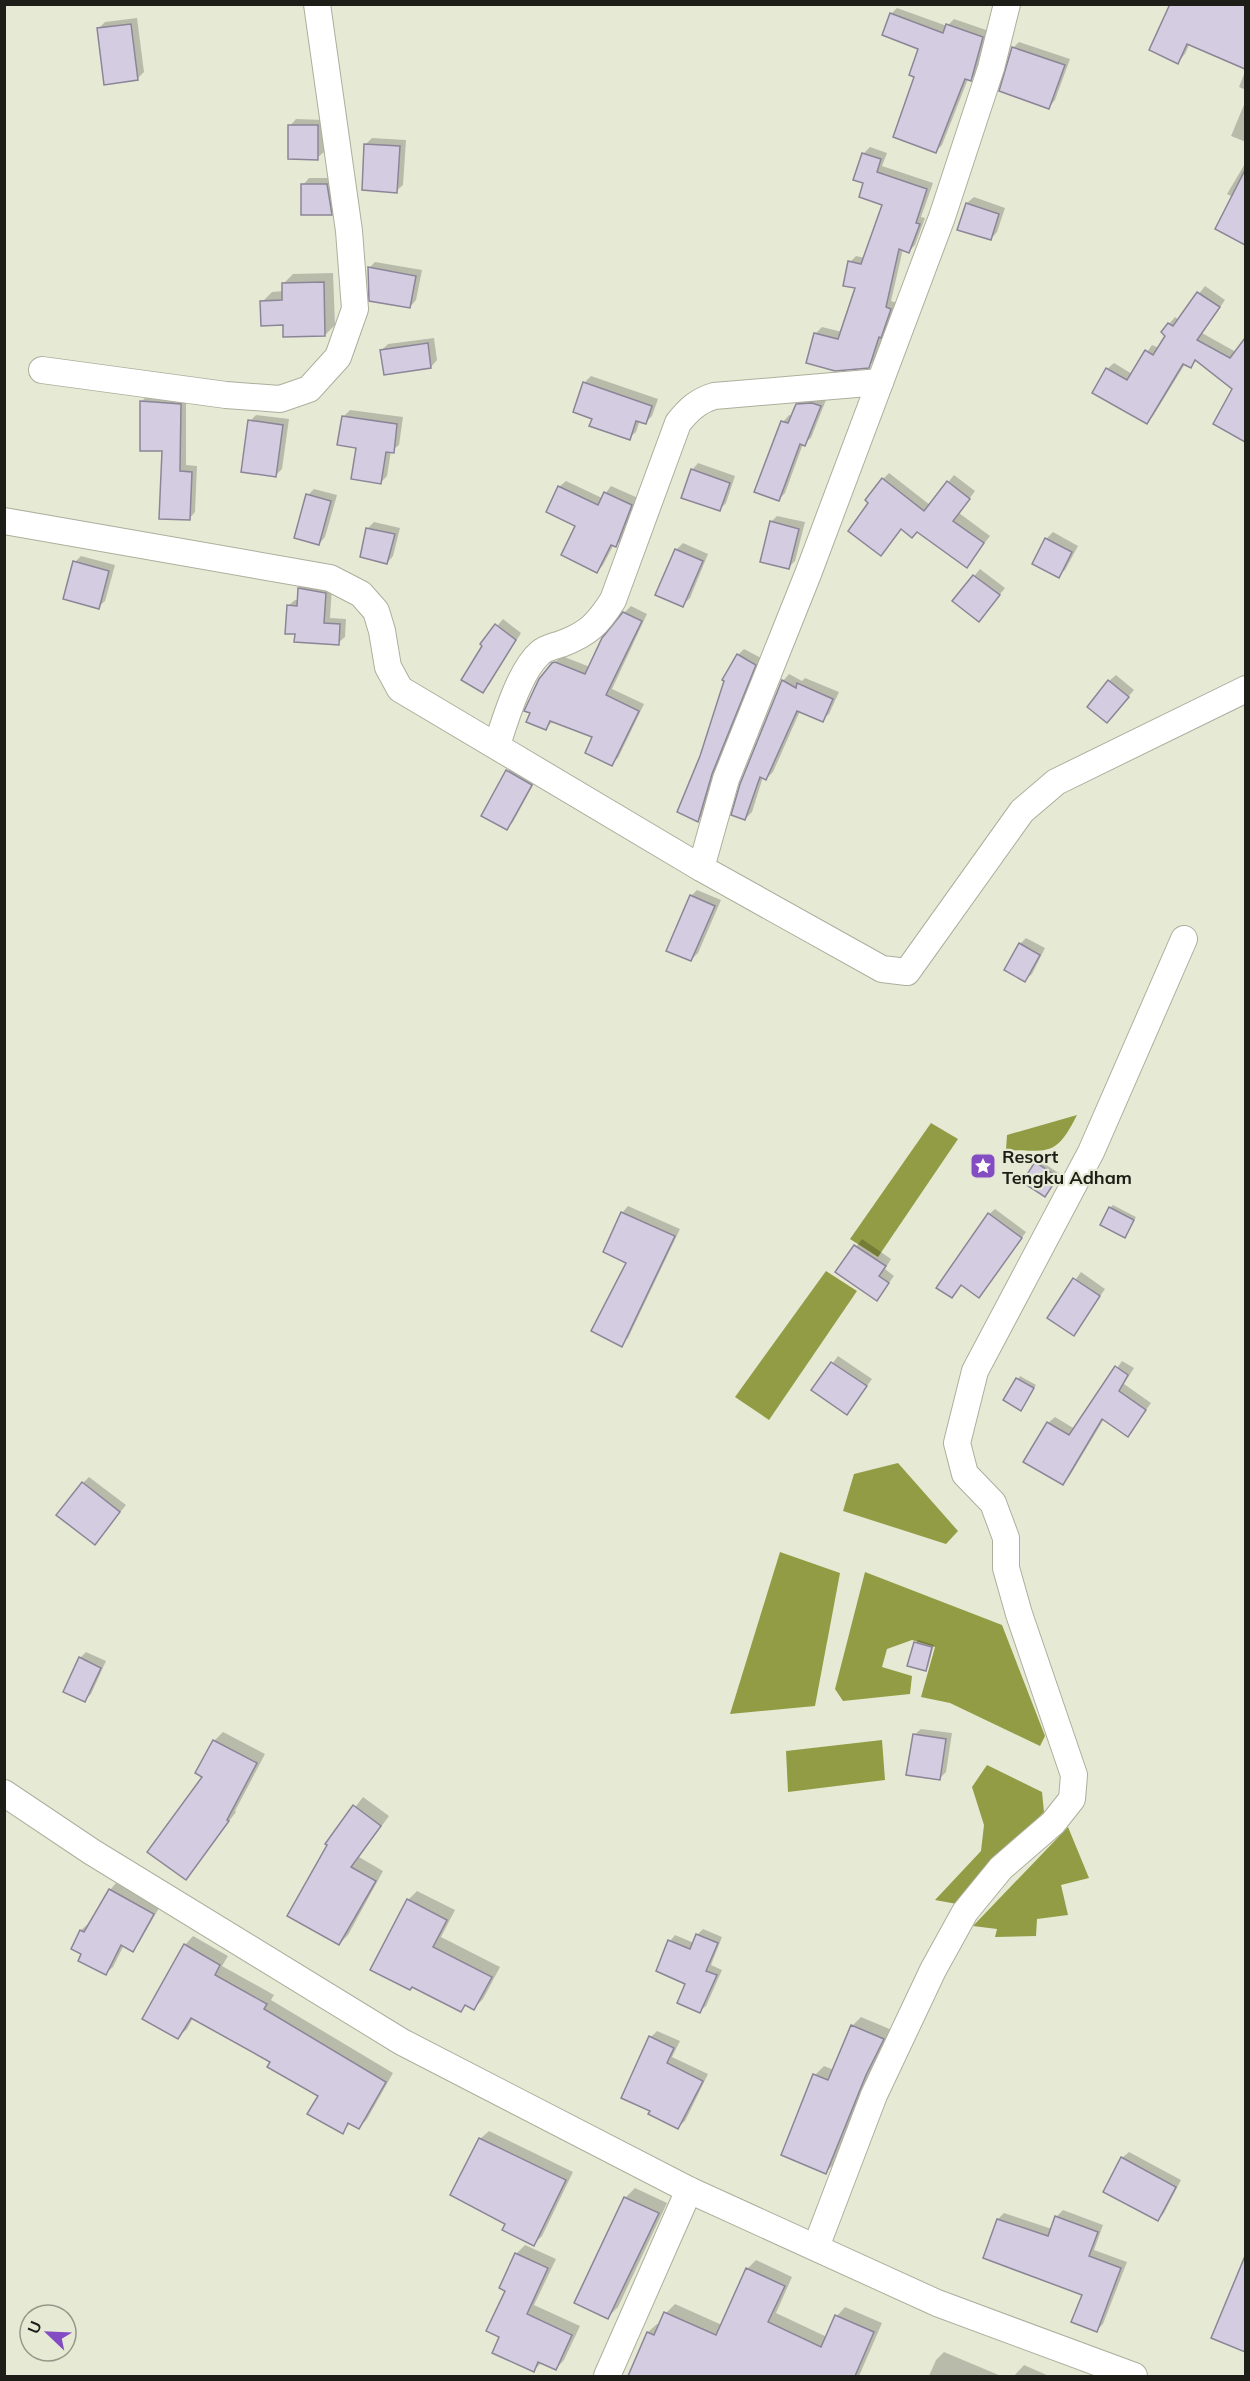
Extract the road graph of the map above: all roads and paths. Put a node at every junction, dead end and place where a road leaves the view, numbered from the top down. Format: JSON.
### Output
{"nodes":[{"id":1,"x":317,"y":4,"type":"edge"},
{"id":2,"x":1007,"y":4,"type":"edge"},
{"id":3,"x":42,"y":370,"type":"dead end"},
{"id":4,"x":880,"y":382,"type":"junction"},
{"id":5,"x":4,"y":521,"type":"edge"},
{"id":6,"x":1245,"y":689,"type":"edge"},
{"id":7,"x":497,"y":745,"type":"junction"},
{"id":8,"x":701,"y":868,"type":"junction"},
{"id":9,"x":1184,"y":939,"type":"dead end"},
{"id":10,"x":4,"y":1793,"type":"edge"},
{"id":11,"x":689,"y":2190,"type":"junction"},
{"id":12,"x":816,"y":2247,"type":"junction"},
{"id":13,"x":607,"y":2376,"type":"edge"},
{"id":14,"x":1134,"y":2376,"type":"edge"}],
"edges":[{"from":1,"to":3,"type":"street"},
{"from":2,"to":4,"type":"street"},
{"from":4,"to":7,"type":"street"},
{"from":4,"to":8,"type":"street"},
{"from":5,"to":7,"type":"street"},
{"from":6,"to":8,"type":"street"},
{"from":7,"to":8,"type":"street"},
{"from":9,"to":12,"type":"street"},
{"from":10,"to":11,"type":"street"},
{"from":11,"to":12,"type":"street"},
{"from":11,"to":13,"type":"street"},
{"from":12,"to":14,"type":"street"}]}
